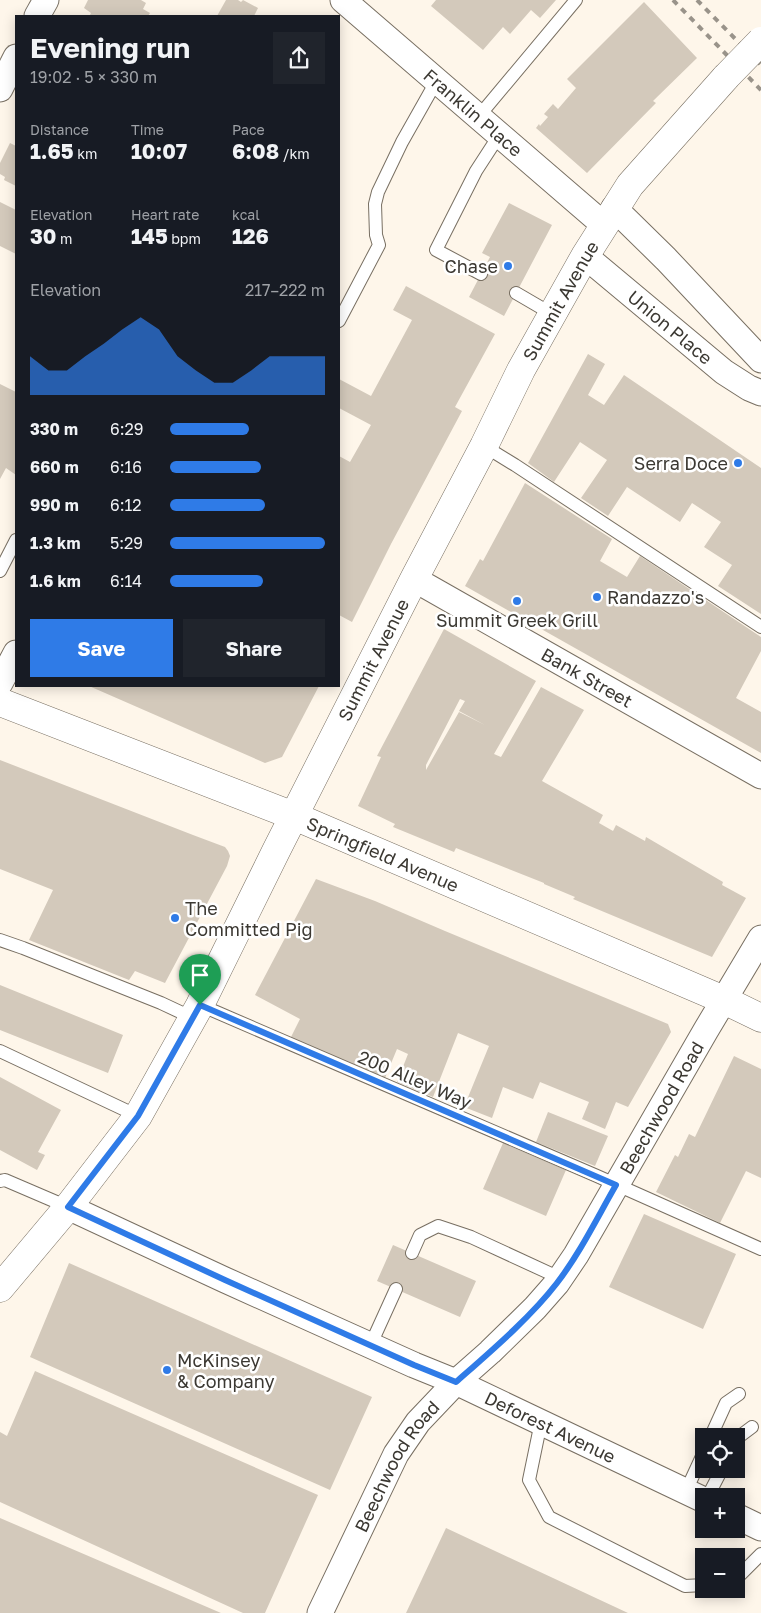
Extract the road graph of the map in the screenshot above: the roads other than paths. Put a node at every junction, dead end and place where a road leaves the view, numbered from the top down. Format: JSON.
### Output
{"nodes":[{"id":1,"x":46,"y":0,"type":"edge"},
{"id":2,"x":343,"y":0,"type":"edge"},
{"id":3,"x":576,"y":0,"type":"edge"},
{"id":4,"x":38,"y":15,"type":"edge"},
{"id":5,"x":761,"y":41,"type":"edge"},
{"id":6,"x":15,"y":59,"type":"edge"},
{"id":7,"x":438,"y":80,"type":"junction"},
{"id":8,"x":0,"y":88,"type":"edge"},
{"id":9,"x":479,"y":116,"type":"junction"},
{"id":10,"x":500,"y":134,"type":"junction"},
{"id":11,"x":609,"y":216,"type":"junction"},
{"id":12,"x":585,"y":256,"type":"junction"},
{"id":13,"x":481,"y":274,"type":"dead end"},
{"id":14,"x":516,"y":293,"type":"dead end"},
{"id":15,"x":552,"y":314,"type":"junction"},
{"id":16,"x":340,"y":318,"type":"edge"},
{"id":17,"x":761,"y":360,"type":"edge"},
{"id":18,"x":761,"y":393,"type":"edge"},
{"id":19,"x":484,"y":446,"type":"junction"},
{"id":20,"x":15,"y":542,"type":"edge"},
{"id":21,"x":0,"y":571,"type":"edge"},
{"id":22,"x":414,"y":579,"type":"junction"},
{"id":23,"x":761,"y":627,"type":"edge"},
{"id":24,"x":15,"y":655,"type":"edge"},
{"id":25,"x":0,"y":684,"type":"edge"},
{"id":26,"x":0,"y":702,"type":"edge"},
{"id":27,"x":761,"y":776,"type":"edge"},
{"id":28,"x":294,"y":816,"type":"junction"},
{"id":29,"x":761,"y":938,"type":"edge"},
{"id":30,"x":0,"y":940,"type":"edge"},
{"id":31,"x":724,"y":1000,"type":"junction"},
{"id":32,"x":197,"y":1012,"type":"junction"},
{"id":33,"x":761,"y":1018,"type":"edge"},
{"id":34,"x":0,"y":1051,"type":"edge"},
{"id":35,"x":138,"y":1116,"type":"junction"},
{"id":36,"x":0,"y":1182,"type":"edge"},
{"id":37,"x":616,"y":1185,"type":"junction"},
{"id":38,"x":68,"y":1207,"type":"junction"},
{"id":39,"x":761,"y":1249,"type":"edge"},
{"id":40,"x":412,"y":1254,"type":"dead end"},
{"id":41,"x":560,"y":1278,"type":"junction"},
{"id":42,"x":0,"y":1288,"type":"edge"},
{"id":43,"x":396,"y":1289,"type":"dead end"},
{"id":44,"x":370,"y":1344,"type":"junction"},
{"id":45,"x":456,"y":1382,"type":"junction"},
{"id":46,"x":739,"y":1394,"type":"dead end"},
{"id":47,"x":541,"y":1422,"type":"junction"},
{"id":48,"x":715,"y":1428,"type":"edge"},
{"id":49,"x":752,"y":1428,"type":"dead end"},
{"id":50,"x":745,"y":1433,"type":"edge"},
{"id":51,"x":714,"y":1478,"type":"edge"},
{"id":52,"x":706,"y":1488,"type":"edge"},
{"id":53,"x":695,"y":1494,"type":"edge"},
{"id":54,"x":745,"y":1520,"type":"edge"},
{"id":55,"x":761,"y":1528,"type":"edge"},
{"id":56,"x":761,"y":1554,"type":"edge"},
{"id":57,"x":745,"y":1571,"type":"edge"},
{"id":58,"x":695,"y":1585,"type":"edge"},
{"id":59,"x":320,"y":1613,"type":"edge"}],
"edges":[{"from":1,"to":4,"type":"street"},
{"from":2,"to":7,"type":"street","name":"Franklin Place"},
{"from":3,"to":9,"type":"lane"},
{"from":5,"to":11,"type":"street","name":"Summit Avenue","bridge":true},
{"from":6,"to":8,"type":"street"},
{"from":7,"to":9,"type":"street","name":"Franklin Place"},
{"from":7,"to":16,"type":"lane"},
{"from":9,"to":10,"type":"street","name":"Franklin Place"},
{"from":10,"to":11,"type":"street","name":"Franklin Place"},
{"from":10,"to":13,"type":"lane"},
{"from":11,"to":12,"type":"street","name":"Summit Avenue"},
{"from":11,"to":17,"type":"street"},
{"from":12,"to":15,"type":"street","name":"Summit Avenue"},
{"from":12,"to":18,"type":"street","name":"Union Place"},
{"from":14,"to":15,"type":"lane"},
{"from":15,"to":19,"type":"street","name":"Summit Avenue"},
{"from":19,"to":22,"type":"street","name":"Summit Avenue"},
{"from":19,"to":23,"type":"lane"},
{"from":20,"to":21,"type":"lane"},
{"from":22,"to":27,"type":"street","name":"Bank Street"},
{"from":22,"to":28,"type":"street","name":"Summit Avenue"},
{"from":24,"to":25,"type":"street"},
{"from":26,"to":28,"type":"street","name":"Springfield Avenue"},
{"from":28,"to":31,"type":"street","name":"Springfield Avenue"},
{"from":28,"to":32,"type":"street","name":"Summit Avenue"},
{"from":29,"to":31,"type":"street","name":"Beechwood Road"},
{"from":30,"to":32,"type":"lane","name":"200 Alley Way"},
{"from":31,"to":33,"type":"street","name":"Springfield Avenue"},
{"from":31,"to":37,"type":"street","name":"Beechwood Road"},
{"from":32,"to":35,"type":"street","name":"Summit Avenue"},
{"from":32,"to":37,"type":"lane","name":"200 Alley Way"},
{"from":34,"to":35,"type":"lane"},
{"from":35,"to":38,"type":"street","name":"Summit Avenue"},
{"from":36,"to":38,"type":"lane"},
{"from":37,"to":39,"type":"lane","name":"200 Alley Way"},
{"from":37,"to":41,"type":"street","name":"Beechwood Road"},
{"from":38,"to":42,"type":"street","name":"Summit Avenue"},
{"from":38,"to":44,"type":"street","name":"Deforest Avenue"},
{"from":40,"to":41,"type":"lane"},
{"from":41,"to":45,"type":"street","name":"Beechwood Road"},
{"from":43,"to":44,"type":"lane"},
{"from":44,"to":45,"type":"street","name":"Deforest Avenue"},
{"from":45,"to":47,"type":"street","name":"Deforest Avenue"},
{"from":45,"to":59,"type":"street","name":"Beechwood Road"},
{"from":46,"to":48,"type":"lane"},
{"from":47,"to":53,"type":"street","name":"Deforest Avenue"},
{"from":47,"to":58,"type":"lane"},
{"from":49,"to":50,"type":"lane"},
{"from":51,"to":52,"type":"lane"},
{"from":54,"to":55,"type":"street"},
{"from":56,"to":57,"type":"lane"}]}
